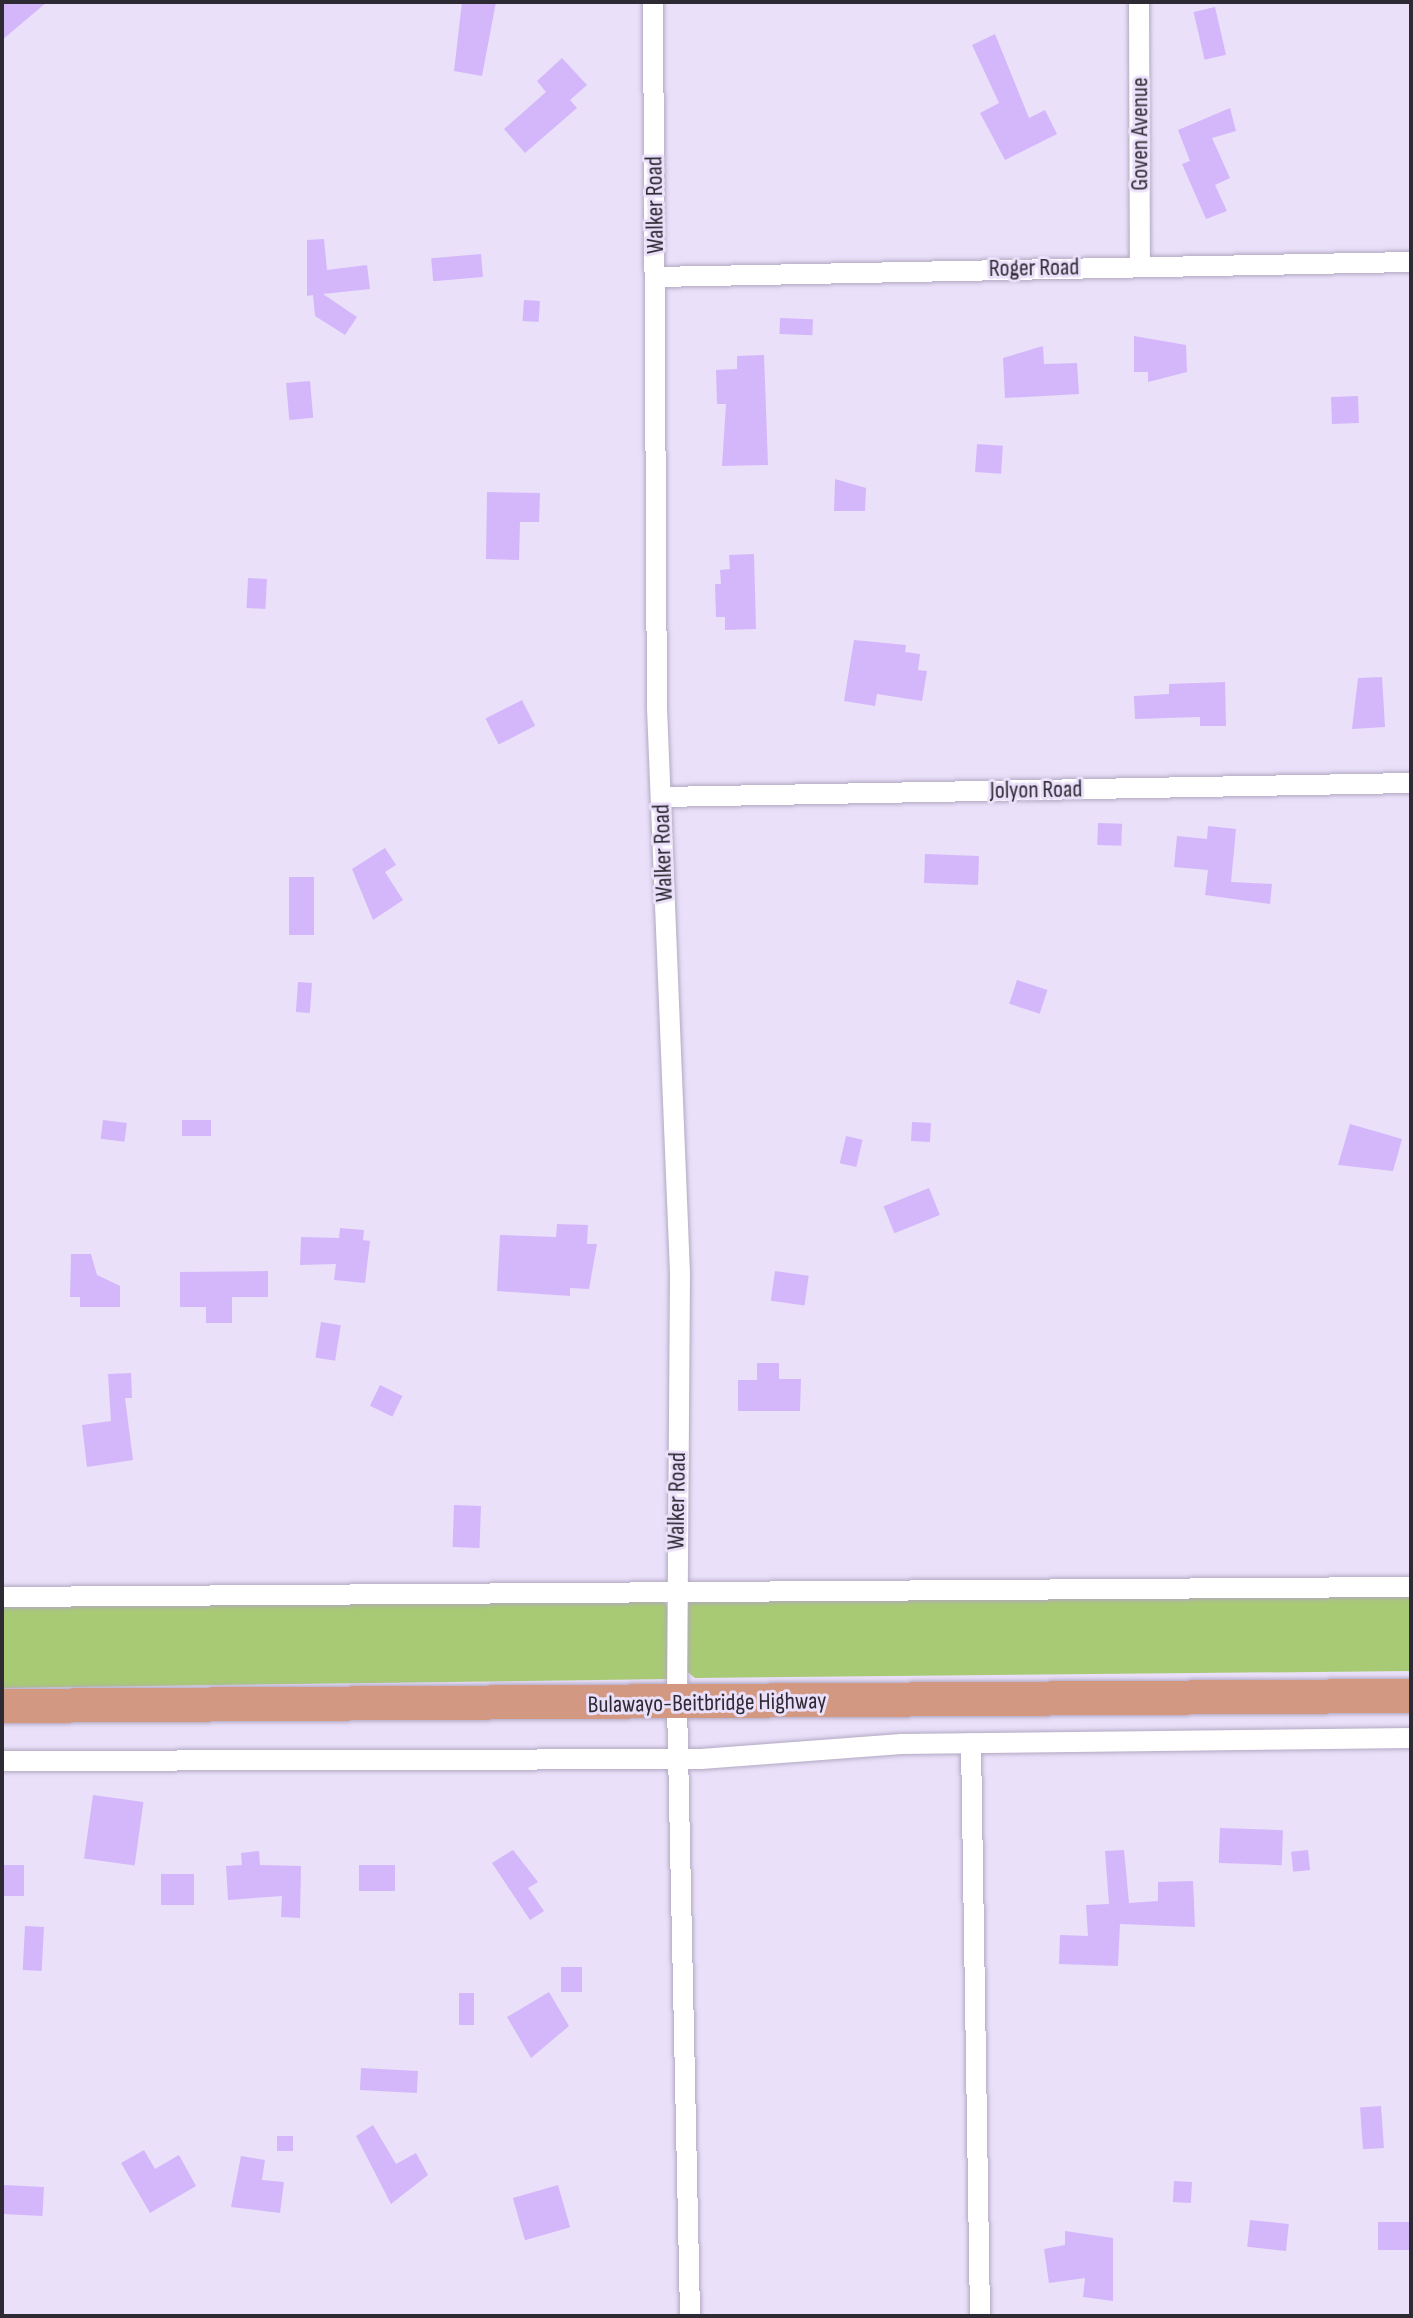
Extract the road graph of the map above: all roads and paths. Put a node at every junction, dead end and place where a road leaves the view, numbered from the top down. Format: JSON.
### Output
{"nodes":[{"id":1,"x":653,"y":2,"type":"edge"},
{"id":2,"x":1139,"y":2,"type":"edge"},
{"id":3,"x":1411,"y":262,"type":"edge"},
{"id":4,"x":1140,"y":266,"type":"junction"},
{"id":5,"x":656,"y":277,"type":"junction"},
{"id":6,"x":1411,"y":783,"type":"edge"},
{"id":7,"x":661,"y":797,"type":"junction"},
{"id":8,"x":1411,"y":1587,"type":"edge"},
{"id":9,"x":676,"y":1592,"type":"junction"},
{"id":10,"x":2,"y":1597,"type":"edge"},
{"id":11,"x":1411,"y":1696,"type":"edge"},
{"id":12,"x":677,"y":1704,"type":"junction"},
{"id":13,"x":2,"y":1706,"type":"edge"},
{"id":14,"x":1411,"y":1738,"type":"edge"},
{"id":15,"x":971,"y":1743,"type":"junction"},
{"id":16,"x":679,"y":1758,"type":"junction"},
{"id":17,"x":2,"y":1761,"type":"edge"},
{"id":18,"x":690,"y":2316,"type":"edge"},
{"id":19,"x":980,"y":2316,"type":"edge"}],
"edges":[{"from":1,"to":5,"type":"street","name":"Walker Road"},
{"from":2,"to":4,"type":"street","name":"Goven Avenue"},
{"from":3,"to":4,"type":"street","name":"Roger Road"},
{"from":4,"to":5,"type":"street","name":"Roger Road"},
{"from":5,"to":7,"type":"street","name":"Walker Road"},
{"from":6,"to":7,"type":"street","name":"Jolyon Road"},
{"from":7,"to":9,"type":"street","name":"Walker Road"},
{"from":8,"to":9,"type":"street"},
{"from":9,"to":10,"type":"street"},
{"from":9,"to":12,"type":"street","name":"Walker Road"},
{"from":11,"to":12,"type":"highway","name":"Bulawayo-Beitbridge Highway"},
{"from":12,"to":13,"type":"highway","name":"Bulawayo-Beitbridge Highway"},
{"from":12,"to":16,"type":"street","name":"Walker Road"},
{"from":14,"to":15,"type":"street"},
{"from":15,"to":16,"type":"street"},
{"from":15,"to":19,"type":"street"},
{"from":16,"to":17,"type":"street"},
{"from":16,"to":18,"type":"street","name":"Walker Road"}]}
